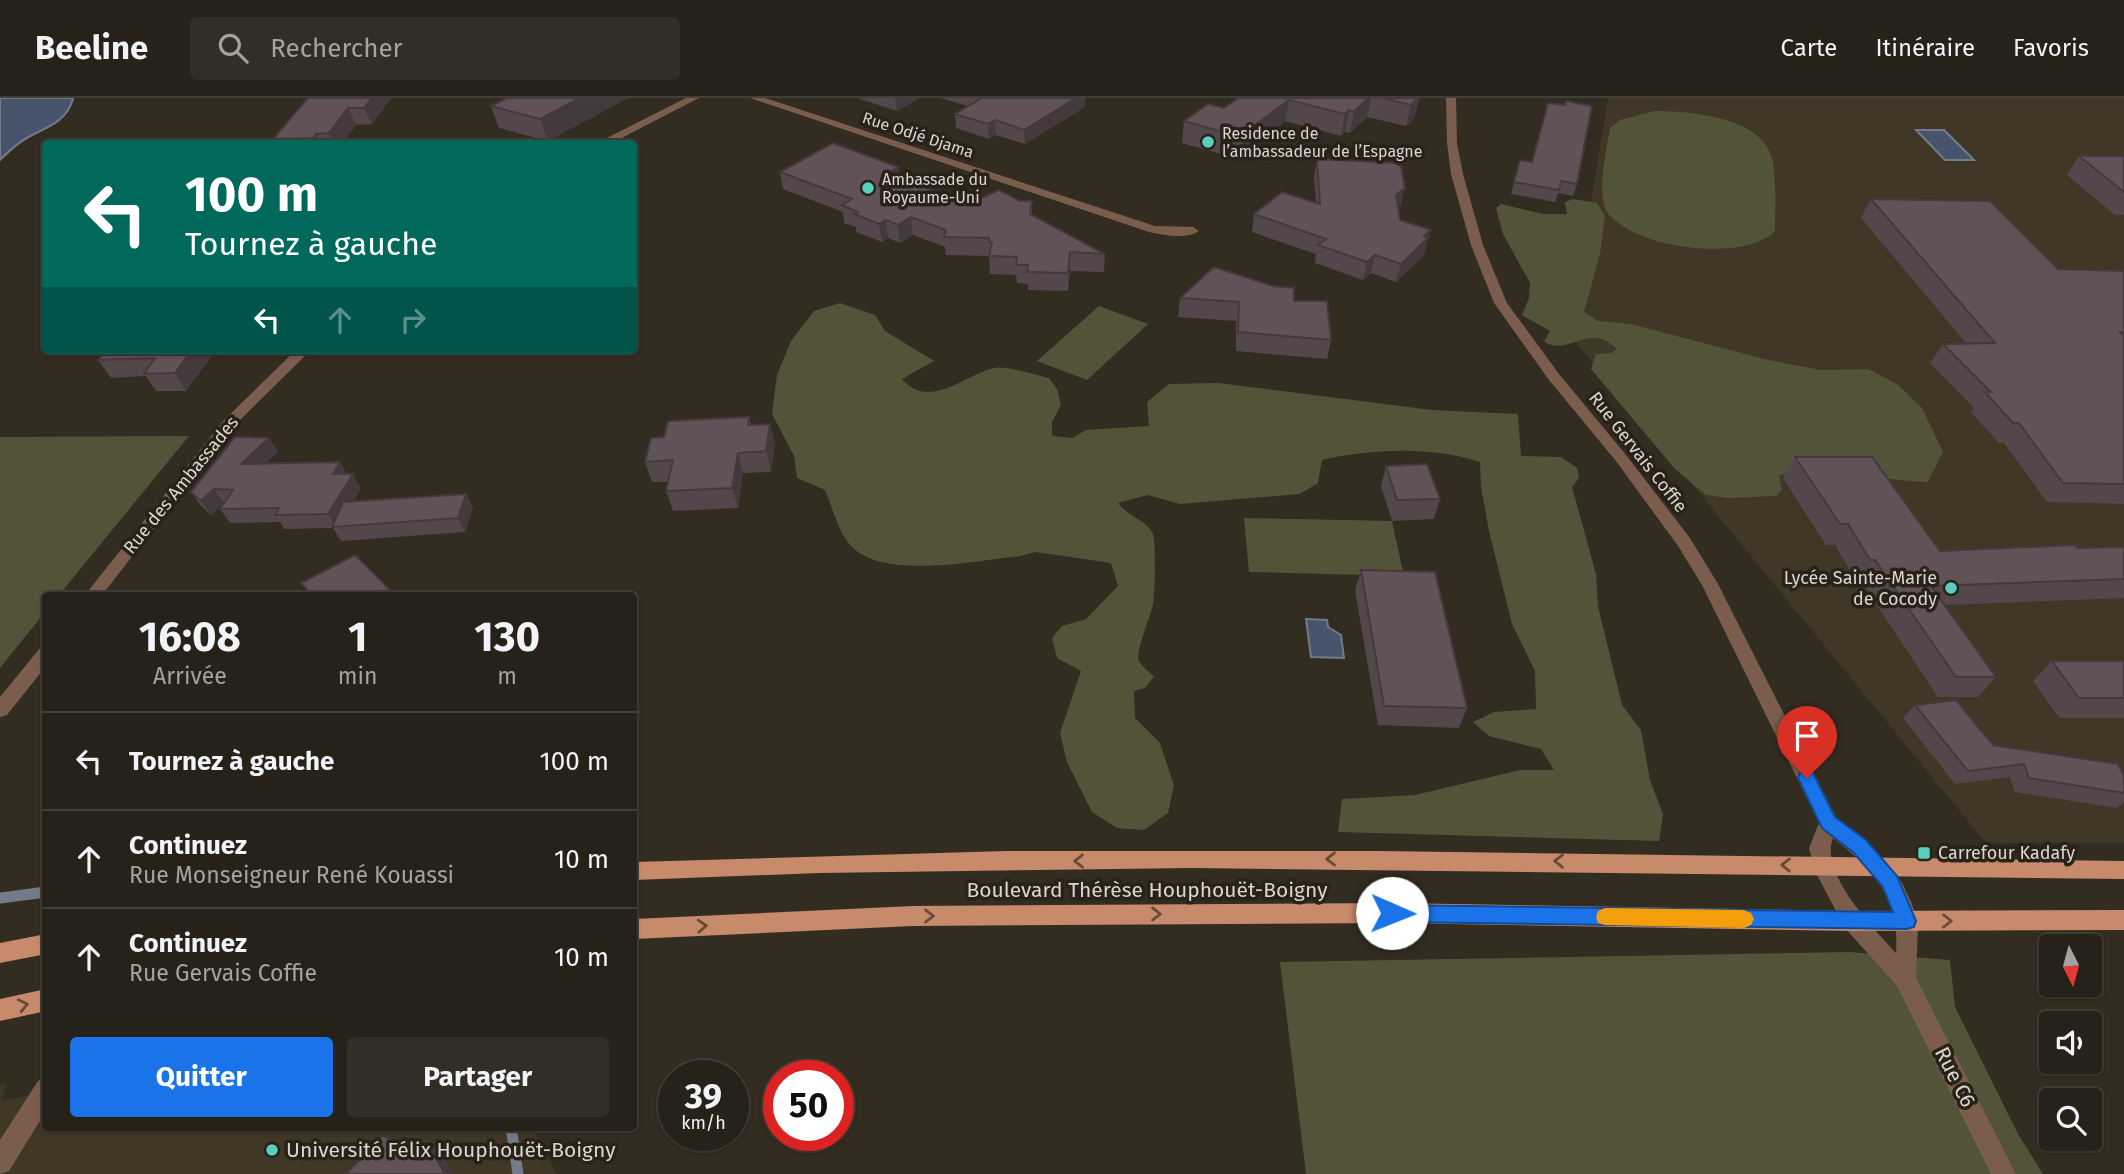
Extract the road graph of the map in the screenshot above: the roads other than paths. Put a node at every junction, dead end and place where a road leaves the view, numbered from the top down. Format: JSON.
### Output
{"nodes":[{"id":1,"x":694,"y":98,"type":"edge"},
{"id":2,"x":755,"y":98,"type":"edge"},
{"id":3,"x":1451,"y":98,"type":"edge"},
{"id":4,"x":608,"y":140,"type":"edge"},
{"id":5,"x":1193,"y":231,"type":"dead end"},
{"id":6,"x":300,"y":354,"type":"edge"},
{"id":7,"x":95,"y":592,"type":"edge"},
{"id":8,"x":42,"y":658,"type":"edge"},
{"id":9,"x":0,"y":710,"type":"edge"},
{"id":10,"x":1829,"y":822,"type":"junction"},
{"id":11,"x":1822,"y":865,"type":"junction"},
{"id":12,"x":1880,"y":868,"type":"junction"},
{"id":13,"x":2124,"y":870,"type":"edge"},
{"id":14,"x":637,"y":871,"type":"edge"},
{"id":15,"x":2124,"y":920,"type":"edge"},
{"id":16,"x":1853,"y":921,"type":"junction"},
{"id":17,"x":1907,"y":921,"type":"junction"},
{"id":18,"x":637,"y":929,"type":"edge"},
{"id":19,"x":42,"y":945,"type":"edge"},
{"id":20,"x":0,"y":953,"type":"edge"},
{"id":21,"x":1905,"y":979,"type":"junction"},
{"id":22,"x":42,"y":1001,"type":"edge"},
{"id":23,"x":0,"y":1010,"type":"edge"},
{"id":24,"x":42,"y":1095,"type":"edge"},
{"id":25,"x":0,"y":1162,"type":"edge"},
{"id":26,"x":2004,"y":1174,"type":"edge"}],
"edges":[{"from":1,"to":4,"type":"street"},
{"from":2,"to":5,"type":"street","name":"Rue Odjé Djama"},
{"from":3,"to":10,"type":"street","name":"Rue Gervais Coffie"},
{"from":6,"to":7,"type":"street","name":"Rue des Ambassades"},
{"from":8,"to":9,"type":"street"},
{"from":10,"to":11,"type":"street"},
{"from":10,"to":12,"type":"street"},
{"from":11,"to":12,"type":"main road","name":"Boulevard Thérèse Houphouët-Boigny"},
{"from":11,"to":14,"type":"main road","name":"Boulevard Thérèse Houphouët-Boigny","one_way":true},
{"from":11,"to":16,"type":"street","name":"Rue C6"},
{"from":12,"to":13,"type":"main road","name":"Boulevard Thérèse Houphouët-Boigny"},
{"from":12,"to":17,"type":"street"},
{"from":17,"to":15,"type":"main road","name":"Boulevard Thérèse Houphouët-Boigny","one_way":true},
{"from":16,"to":17,"type":"main road","name":"Boulevard Thérèse Houphouët-Boigny"},
{"from":18,"to":16,"type":"main road","name":"Boulevard Thérèse Houphouët-Boigny","one_way":true},
{"from":16,"to":21,"type":"street","name":"Rue C6"},
{"from":17,"to":21,"type":"street","name":"Rue C6"},
{"from":19,"to":20,"type":"main road"},
{"from":21,"to":26,"type":"street","name":"Rue C6"},
{"from":23,"to":22,"type":"main road","one_way":true},
{"from":24,"to":25,"type":"street"}]}
